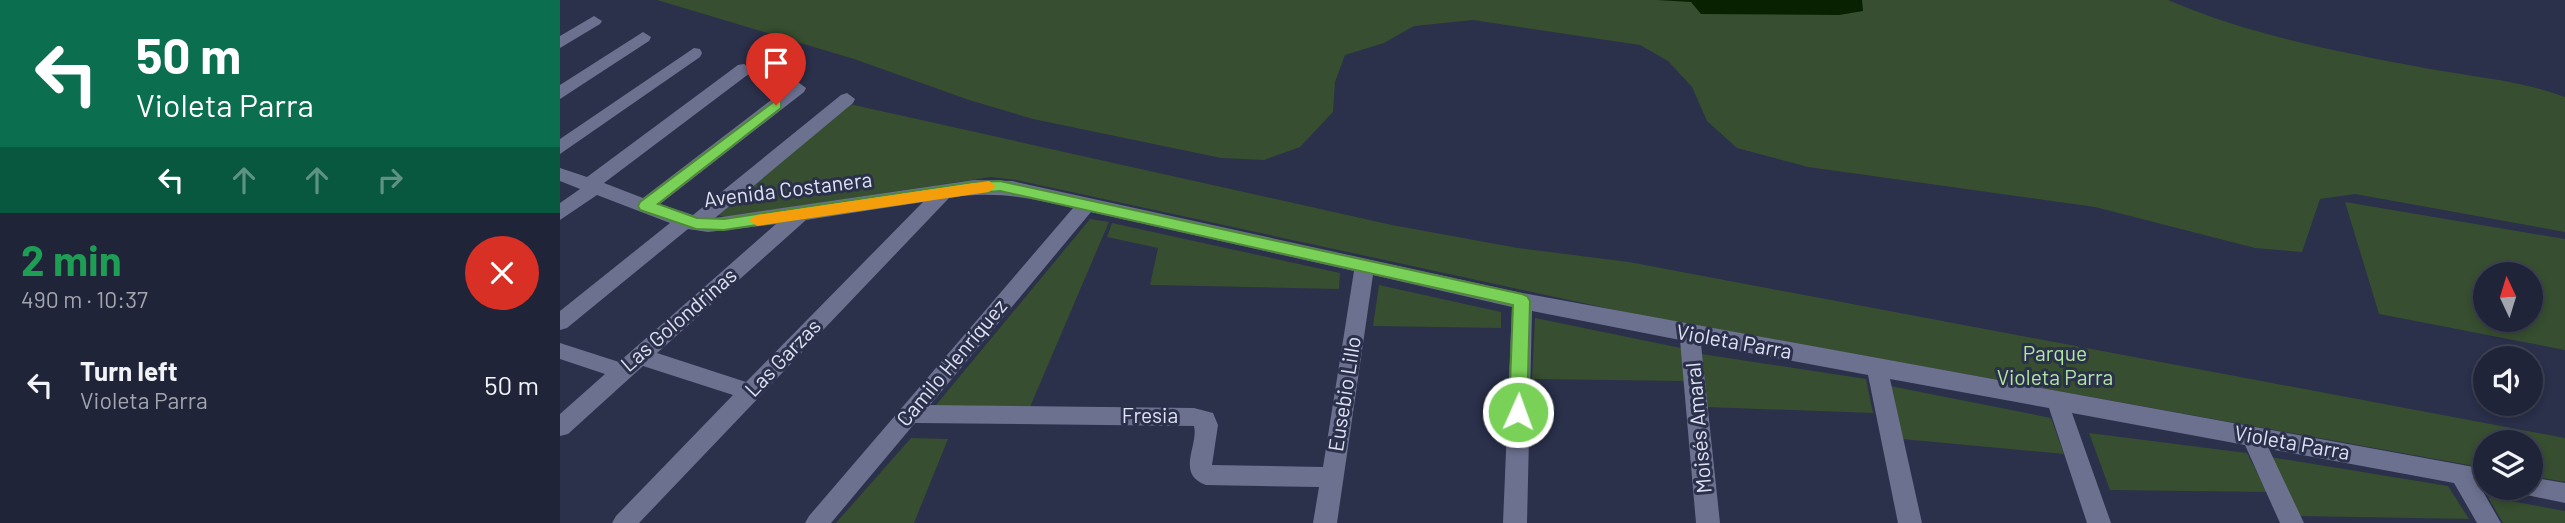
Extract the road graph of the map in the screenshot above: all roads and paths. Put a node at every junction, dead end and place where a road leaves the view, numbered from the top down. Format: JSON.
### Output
{"nodes":[{"id":1,"x":594,"y":21,"type":"dead end"},
{"id":2,"x":643,"y":37,"type":"dead end"},
{"id":3,"x":560,"y":43,"type":"edge"},
{"id":4,"x":694,"y":53,"type":"dead end"},
{"id":5,"x":744,"y":69,"type":"dead end"},
{"id":6,"x":798,"y":88,"type":"dead end"},
{"id":7,"x":560,"y":93,"type":"edge"},
{"id":8,"x":847,"y":99,"type":"dead end"},
{"id":9,"x":560,"y":148,"type":"edge"},
{"id":10,"x":560,"y":174,"type":"edge"},
{"id":11,"x":592,"y":186,"type":"junction"},
{"id":12,"x":988,"y":186,"type":"joint"},
{"id":13,"x":943,"y":192,"type":"junction"},
{"id":14,"x":1087,"y":204,"type":"junction"},
{"id":15,"x":645,"y":206,"type":"junction"},
{"id":16,"x":560,"y":213,"type":"edge"},
{"id":17,"x":800,"y":214,"type":"junction"},
{"id":18,"x":691,"y":222,"type":"junction"},
{"id":19,"x":1365,"y":265,"type":"junction"},
{"id":20,"x":1522,"y":301,"type":"junction"},
{"id":21,"x":560,"y":322,"type":"edge"},
{"id":22,"x":1689,"y":334,"type":"junction"},
{"id":23,"x":560,"y":351,"type":"edge"},
{"id":24,"x":638,"y":356,"type":"junction"},
{"id":25,"x":1877,"y":368,"type":"junction"},
{"id":26,"x":621,"y":371,"type":"junction"},
{"id":27,"x":750,"y":392,"type":"junction"},
{"id":28,"x":2057,"y":401,"type":"junction"},
{"id":29,"x":909,"y":414,"type":"junction"},
{"id":30,"x":560,"y":426,"type":"edge"},
{"id":31,"x":2252,"y":435,"type":"junction"},
{"id":32,"x":2461,"y":474,"type":"junction"},
{"id":33,"x":2473,"y":476,"type":"edge"},
{"id":34,"x":1332,"y":478,"type":"junction"},
{"id":35,"x":2543,"y":489,"type":"edge"},
{"id":36,"x":2565,"y":493,"type":"edge"},
{"id":37,"x":624,"y":523,"type":"edge"},
{"id":38,"x":817,"y":523,"type":"edge"},
{"id":39,"x":1325,"y":523,"type":"edge"},
{"id":40,"x":1515,"y":523,"type":"edge"},
{"id":41,"x":1708,"y":523,"type":"edge"},
{"id":42,"x":1910,"y":523,"type":"edge"},
{"id":43,"x":2099,"y":523,"type":"edge"},
{"id":44,"x":2292,"y":523,"type":"edge"},
{"id":45,"x":2489,"y":523,"type":"edge"}],
"edges":[{"from":1,"to":3,"type":"street"},
{"from":2,"to":7,"type":"street"},
{"from":4,"to":9,"type":"street"},
{"from":5,"to":11,"type":"street"},
{"from":6,"to":15,"type":"street"},
{"from":8,"to":18,"type":"street"},
{"from":10,"to":11,"type":"street","name":"Avenida Costanera"},
{"from":11,"to":15,"type":"street","name":"Avenida Costanera"},
{"from":11,"to":16,"type":"street"},
{"from":12,"to":13,"type":"street","name":"Avenida Costanera"},
{"from":12,"to":14,"type":"street","name":"Violeta Parra"},
{"from":13,"to":17,"type":"street","name":"Avenida Costanera"},
{"from":13,"to":27,"type":"street","name":"Las Garzas"},
{"from":14,"to":19,"type":"street","name":"Violeta Parra"},
{"from":14,"to":29,"type":"street","name":"Camilo Henríquez"},
{"from":15,"to":18,"type":"street","name":"Avenida Costanera"},
{"from":17,"to":18,"type":"street","name":"Avenida Costanera"},
{"from":17,"to":24,"type":"street","name":"Las Golondrinas"},
{"from":18,"to":21,"type":"street"},
{"from":19,"to":20,"type":"street","name":"Violeta Parra"},
{"from":19,"to":34,"type":"street","name":"Eusebio Lillo"},
{"from":20,"to":22,"type":"street","name":"Violeta Parra"},
{"from":20,"to":40,"type":"street"},
{"from":22,"to":25,"type":"street","name":"Violeta Parra"},
{"from":22,"to":41,"type":"street","name":"Moisés Amaral"},
{"from":23,"to":26,"type":"street"},
{"from":24,"to":26,"type":"street","name":"Las Golondrinas"},
{"from":24,"to":27,"type":"street"},
{"from":25,"to":28,"type":"street","name":"Violeta Parra"},
{"from":25,"to":42,"type":"street"},
{"from":26,"to":30,"type":"street","name":"Las Golondrinas"},
{"from":27,"to":37,"type":"street","name":"Las Garzas"},
{"from":28,"to":31,"type":"street","name":"Violeta Parra"},
{"from":28,"to":43,"type":"street"},
{"from":29,"to":34,"type":"street","name":"Fresia"},
{"from":29,"to":38,"type":"street","name":"Camilo Henríquez"},
{"from":31,"to":32,"type":"street","name":"Violeta Parra"},
{"from":31,"to":44,"type":"street"},
{"from":32,"to":33,"type":"street","name":"Violeta Parra"},
{"from":32,"to":45,"type":"street"},
{"from":34,"to":39,"type":"street","name":"Eusebio Lillo"},
{"from":35,"to":36,"type":"street"}]}
